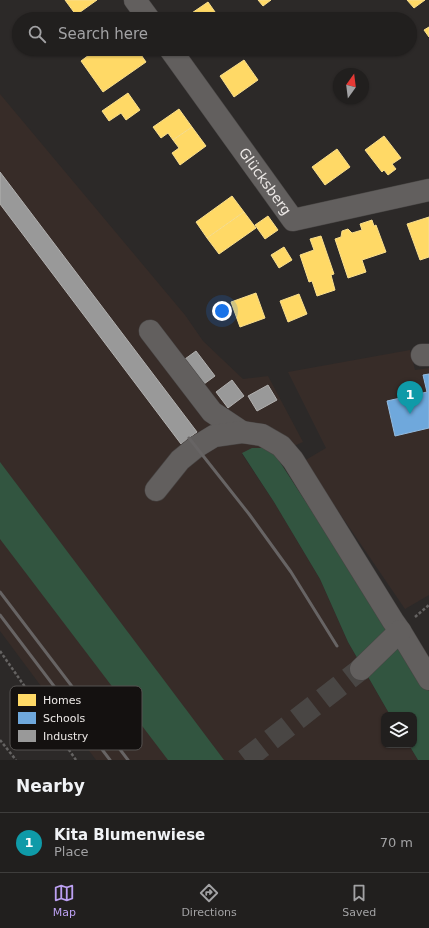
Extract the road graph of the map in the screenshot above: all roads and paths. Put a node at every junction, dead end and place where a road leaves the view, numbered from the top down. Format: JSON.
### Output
{"nodes":[{"id":1,"x":135,"y":0,"type":"edge"},
{"id":2,"x":144,"y":12,"type":"edge"},
{"id":3,"x":175,"y":56,"type":"edge"},
{"id":4,"x":429,"y":190,"type":"edge"},
{"id":5,"x":150,"y":331,"type":"dead end"},
{"id":6,"x":242,"y":432,"type":"junction"},
{"id":7,"x":156,"y":490,"type":"dead end"},
{"id":8,"x":400,"y":631,"type":"junction"},
{"id":9,"x":0,"y":651,"type":"edge"},
{"id":10,"x":360,"y":669,"type":"tunnel mouth"},
{"id":11,"x":429,"y":679,"type":"edge"},
{"id":12,"x":24,"y":686,"type":"edge"},
{"id":13,"x":0,"y":740,"type":"edge"},
{"id":14,"x":69,"y":750,"type":"edge"},
{"id":15,"x":16,"y":760,"type":"edge"},
{"id":16,"x":76,"y":760,"type":"edge"}],
"edges":[{"from":1,"to":2,"type":"street"},
{"from":3,"to":4,"type":"street","name":"Glücksberg"},
{"from":5,"to":6,"type":"street"},
{"from":6,"to":7,"type":"street"},
{"from":6,"to":8,"type":"street"},
{"from":8,"to":10,"type":"street"},
{"from":8,"to":11,"type":"street"},
{"from":9,"to":12,"type":"path"},
{"from":13,"to":15,"type":"path"},
{"from":14,"to":16,"type":"path"}]}
